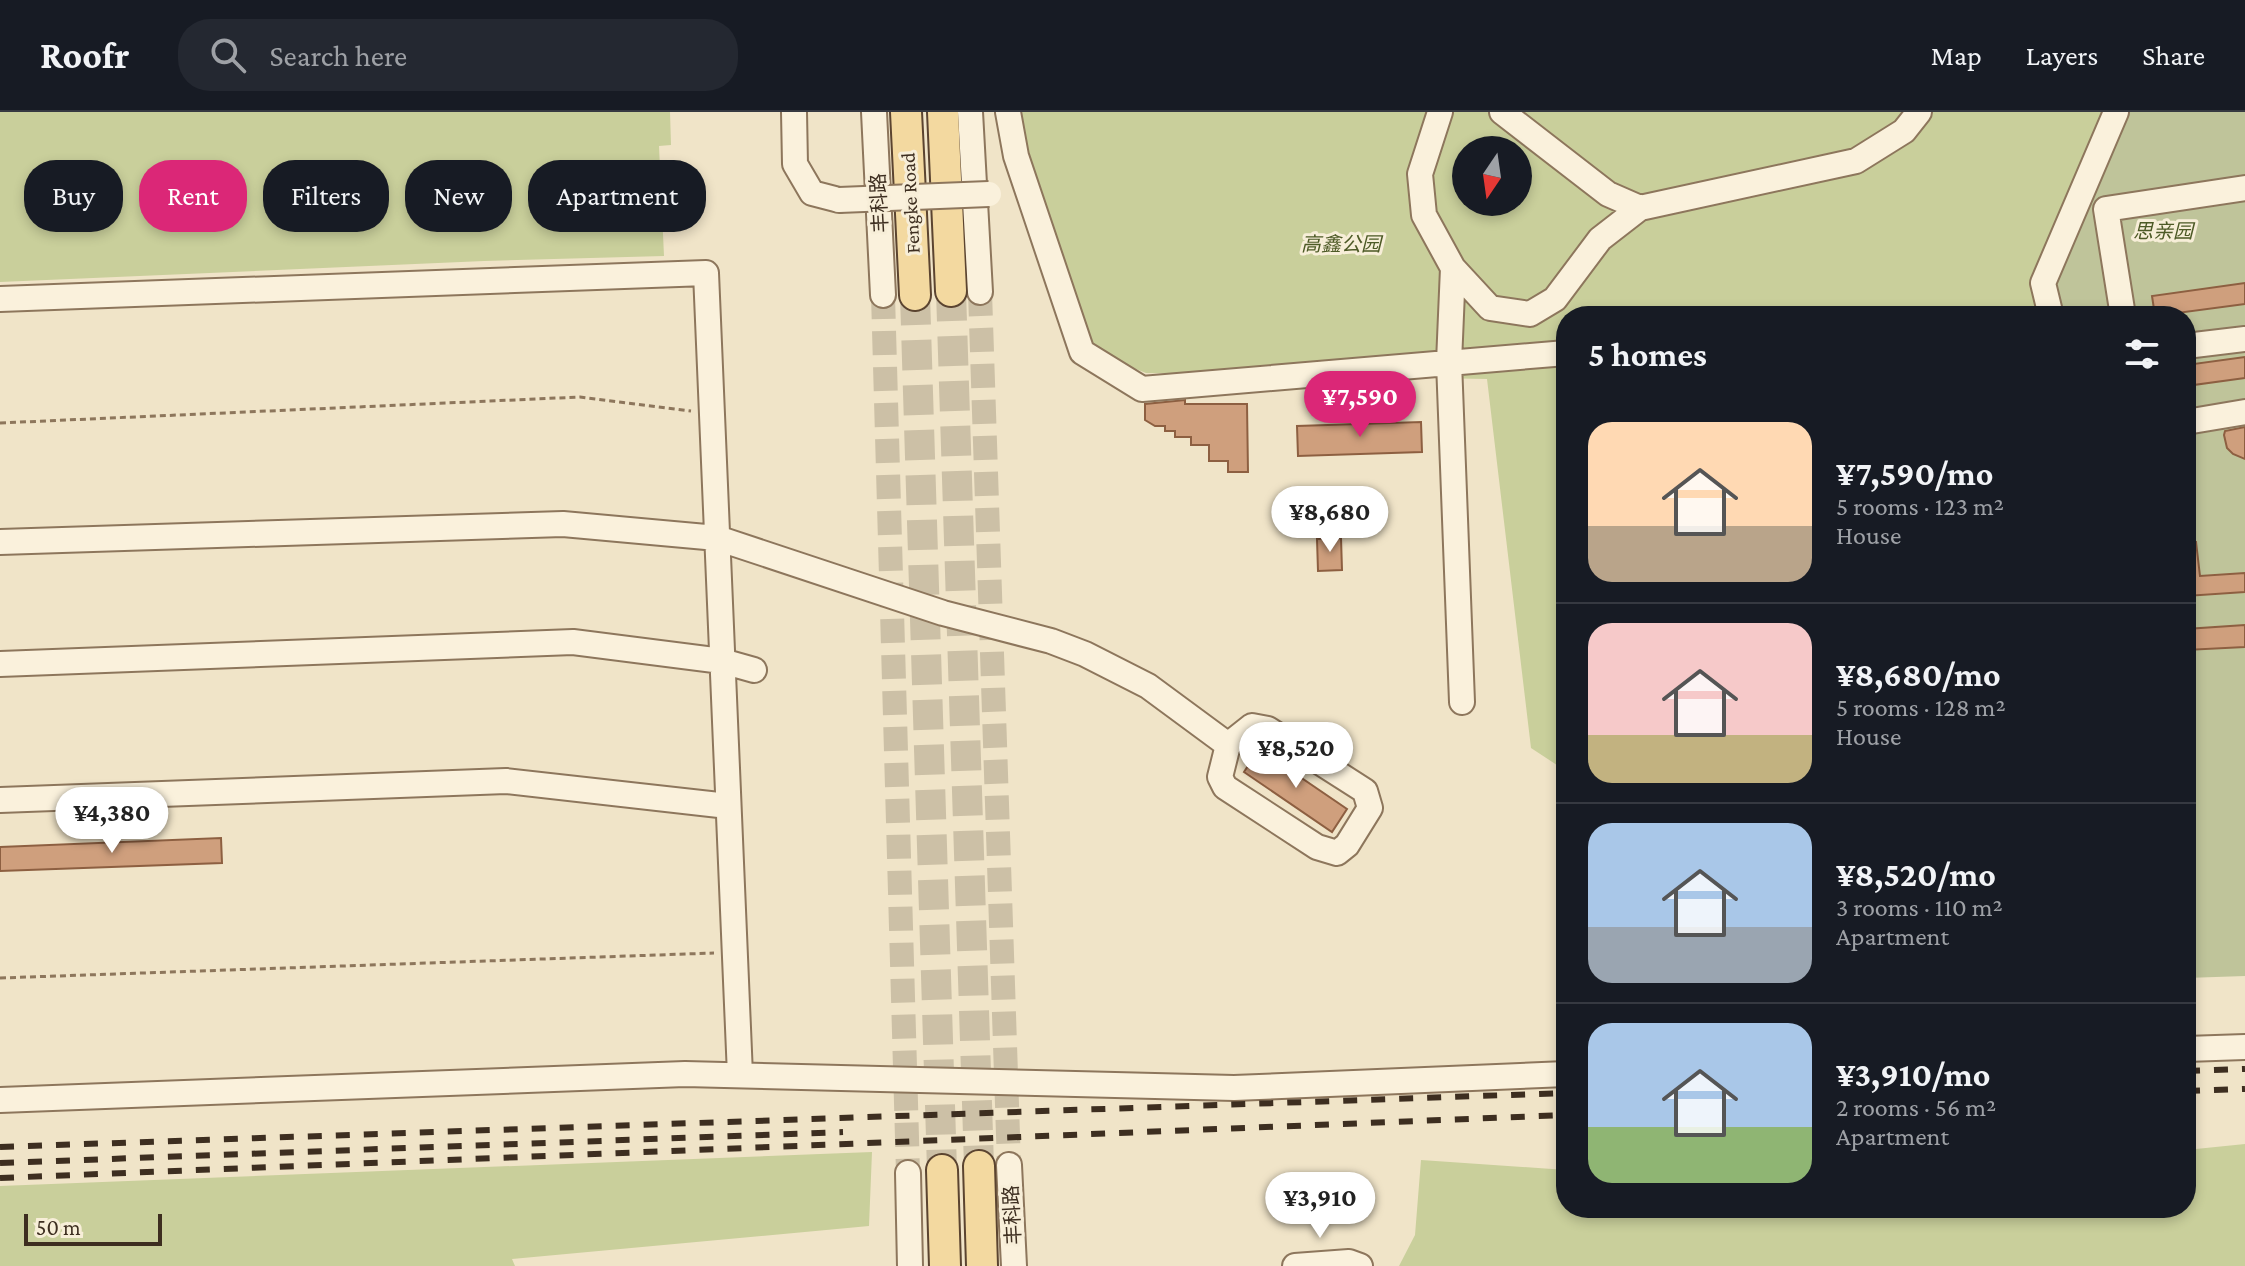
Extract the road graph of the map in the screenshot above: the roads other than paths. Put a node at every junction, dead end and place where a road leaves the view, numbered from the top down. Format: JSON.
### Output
{"nodes":[{"id":1,"x":794,"y":112,"type":"edge"},
{"id":2,"x":874,"y":112,"type":"edge"},
{"id":3,"x":906,"y":112,"type":"edge"},
{"id":4,"x":943,"y":112,"type":"edge"},
{"id":5,"x":970,"y":112,"type":"edge"},
{"id":6,"x":1008,"y":112,"type":"edge"},
{"id":7,"x":1440,"y":112,"type":"edge"},
{"id":8,"x":1502,"y":112,"type":"edge"},
{"id":9,"x":1919,"y":112,"type":"edge"},
{"id":10,"x":2116,"y":112,"type":"edge"},
{"id":11,"x":2245,"y":188,"type":"edge"},
{"id":12,"x":1028,"y":192,"type":"junction"},
{"id":13,"x":1640,"y":208,"type":"junction"},
{"id":14,"x":1453,"y":268,"type":"junction"},
{"id":15,"x":966,"y":291,"type":"joint"},
{"id":16,"x":883,"y":295,"type":"tunnel mouth"},
{"id":17,"x":915,"y":295,"type":"tunnel mouth"},
{"id":18,"x":0,"y":299,"type":"edge"},
{"id":19,"x":2049,"y":306,"type":"edge"},
{"id":20,"x":2121,"y":306,"type":"edge"},
{"id":21,"x":2245,"y":339,"type":"edge"},
{"id":22,"x":2196,"y":345,"type":"edge"},
{"id":23,"x":1556,"y":354,"type":"edge"},
{"id":24,"x":1449,"y":362,"type":"junction"},
{"id":25,"x":2245,"y":412,"type":"edge"},
{"id":26,"x":2196,"y":420,"type":"edge"},
{"id":27,"x":717,"y":538,"type":"junction"},
{"id":28,"x":0,"y":542,"type":"edge"},
{"id":29,"x":722,"y":661,"type":"junction"},
{"id":30,"x":0,"y":664,"type":"edge"},
{"id":31,"x":754,"y":670,"type":"dead end"},
{"id":32,"x":1462,"y":702,"type":"dead end"},
{"id":33,"x":1228,"y":745,"type":"junction"},
{"id":34,"x":0,"y":800,"type":"edge"},
{"id":35,"x":728,"y":806,"type":"junction"},
{"id":36,"x":2245,"y":1047,"type":"edge"},
{"id":37,"x":2196,"y":1049,"type":"edge"},
{"id":38,"x":1556,"y":1074,"type":"edge"},
{"id":39,"x":740,"y":1075,"type":"junction"},
{"id":40,"x":0,"y":1100,"type":"edge"},
{"id":41,"x":994,"y":1165,"type":"joint"},
{"id":42,"x":942,"y":1170,"type":"tunnel mouth"},
{"id":43,"x":908,"y":1173,"type":"tunnel mouth"},
{"id":44,"x":1354,"y":1264,"type":"edge"},
{"id":45,"x":910,"y":1266,"type":"edge"},
{"id":46,"x":945,"y":1266,"type":"edge"},
{"id":47,"x":982,"y":1266,"type":"edge"},
{"id":48,"x":1014,"y":1266,"type":"edge"},
{"id":49,"x":1295,"y":1266,"type":"edge"}],
"edges":[{"from":1,"to":12,"type":"street","bridge":true},
{"from":2,"to":16,"type":"street","name":"丰科路"},
{"from":3,"to":17,"type":"main road","name":"Fengke Road"},
{"from":4,"to":15,"type":"main road","name":"Fengke Road"},
{"from":5,"to":15,"type":"street"},
{"from":6,"to":12,"type":"street"},
{"from":7,"to":14,"type":"street"},
{"from":8,"to":13,"type":"street"},
{"from":9,"to":13,"type":"street"},
{"from":10,"to":19,"type":"street"},
{"from":11,"to":20,"type":"street"},
{"from":12,"to":24,"type":"street"},
{"from":13,"to":14,"type":"street"},
{"from":14,"to":24,"type":"street"},
{"from":18,"to":27,"type":"street"},
{"from":21,"to":22,"type":"street"},
{"from":23,"to":24,"type":"street"},
{"from":24,"to":32,"type":"street"},
{"from":25,"to":26,"type":"street"},
{"from":27,"to":28,"type":"street"},
{"from":27,"to":29,"type":"street"},
{"from":27,"to":33,"type":"street"},
{"from":29,"to":30,"type":"street"},
{"from":29,"to":31,"type":"street"},
{"from":29,"to":35,"type":"street"},
{"from":33,"to":33,"type":"street"},
{"from":34,"to":35,"type":"street"},
{"from":35,"to":39,"type":"street"},
{"from":36,"to":37,"type":"street"},
{"from":38,"to":39,"type":"street"},
{"from":39,"to":40,"type":"street"},
{"from":41,"to":47,"type":"main road"},
{"from":41,"to":48,"type":"street","name":"丰科路"},
{"from":42,"to":46,"type":"main road"},
{"from":43,"to":45,"type":"street"},
{"from":44,"to":49,"type":"street"}]}
